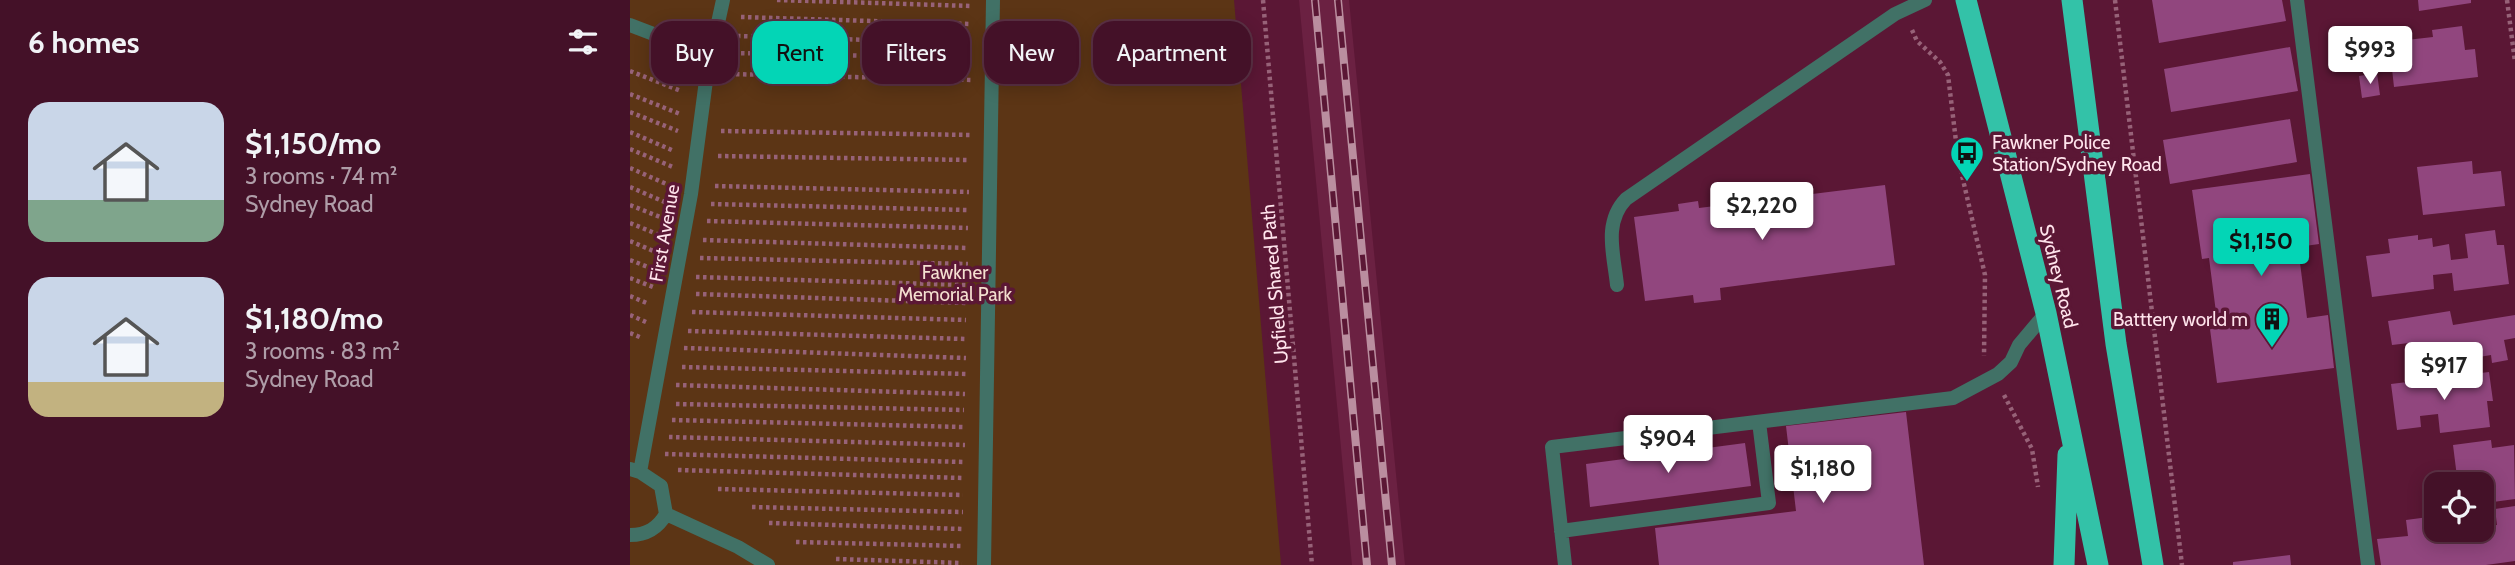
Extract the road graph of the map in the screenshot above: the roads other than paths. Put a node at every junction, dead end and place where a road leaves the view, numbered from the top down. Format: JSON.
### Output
{"nodes":[{"id":1,"x":723,"y":0,"type":"edge"},
{"id":2,"x":1925,"y":0,"type":"edge"},
{"id":3,"x":1966,"y":0,"type":"edge"},
{"id":4,"x":2072,"y":0,"type":"edge"},
{"id":5,"x":2297,"y":0,"type":"edge"},
{"id":6,"x":993,"y":3,"type":"edge"},
{"id":7,"x":718,"y":21,"type":"edge"},
{"id":8,"x":630,"y":25,"type":"edge"},
{"id":9,"x":651,"y":33,"type":"edge"},
{"id":10,"x":705,"y":84,"type":"edge"},
{"id":11,"x":1617,"y":285,"type":"dead end"},
{"id":12,"x":2046,"y":313,"type":"junction"},
{"id":13,"x":1759,"y":422,"type":"junction"},
{"id":14,"x":2070,"y":423,"type":"junction"},
{"id":15,"x":635,"y":471,"type":"edge"},
{"id":16,"x":666,"y":514,"type":"junction"},
{"id":17,"x":1561,"y":531,"type":"junction"},
{"id":18,"x":630,"y":535,"type":"edge"},
{"id":19,"x":768,"y":565,"type":"edge"},
{"id":20,"x":984,"y":565,"type":"edge"},
{"id":21,"x":1565,"y":565,"type":"edge"},
{"id":22,"x":2064,"y":565,"type":"edge"},
{"id":23,"x":2098,"y":565,"type":"edge"},
{"id":24,"x":2153,"y":565,"type":"edge"},
{"id":25,"x":2368,"y":565,"type":"edge"}],
"edges":[{"from":1,"to":7,"type":"lane","name":"First Avenue"},
{"from":2,"to":11,"type":"lane"},
{"from":3,"to":12,"type":"highway","name":"Sydney Road"},
{"from":4,"to":24,"type":"highway"},
{"from":5,"to":25,"type":"lane"},
{"from":6,"to":20,"type":"lane"},
{"from":8,"to":9,"type":"lane"},
{"from":10,"to":15,"type":"lane","name":"First Avenue"},
{"from":12,"to":13,"type":"lane"},
{"from":12,"to":14,"type":"highway","name":"Sydney Road"},
{"from":13,"to":17,"type":"lane"},
{"from":13,"to":17,"type":"lane"},
{"from":14,"to":22,"type":"highway"},
{"from":14,"to":23,"type":"highway","name":"Sydney Road"},
{"from":15,"to":16,"type":"lane"},
{"from":16,"to":18,"type":"lane"},
{"from":16,"to":19,"type":"lane"},
{"from":17,"to":21,"type":"lane"}]}
